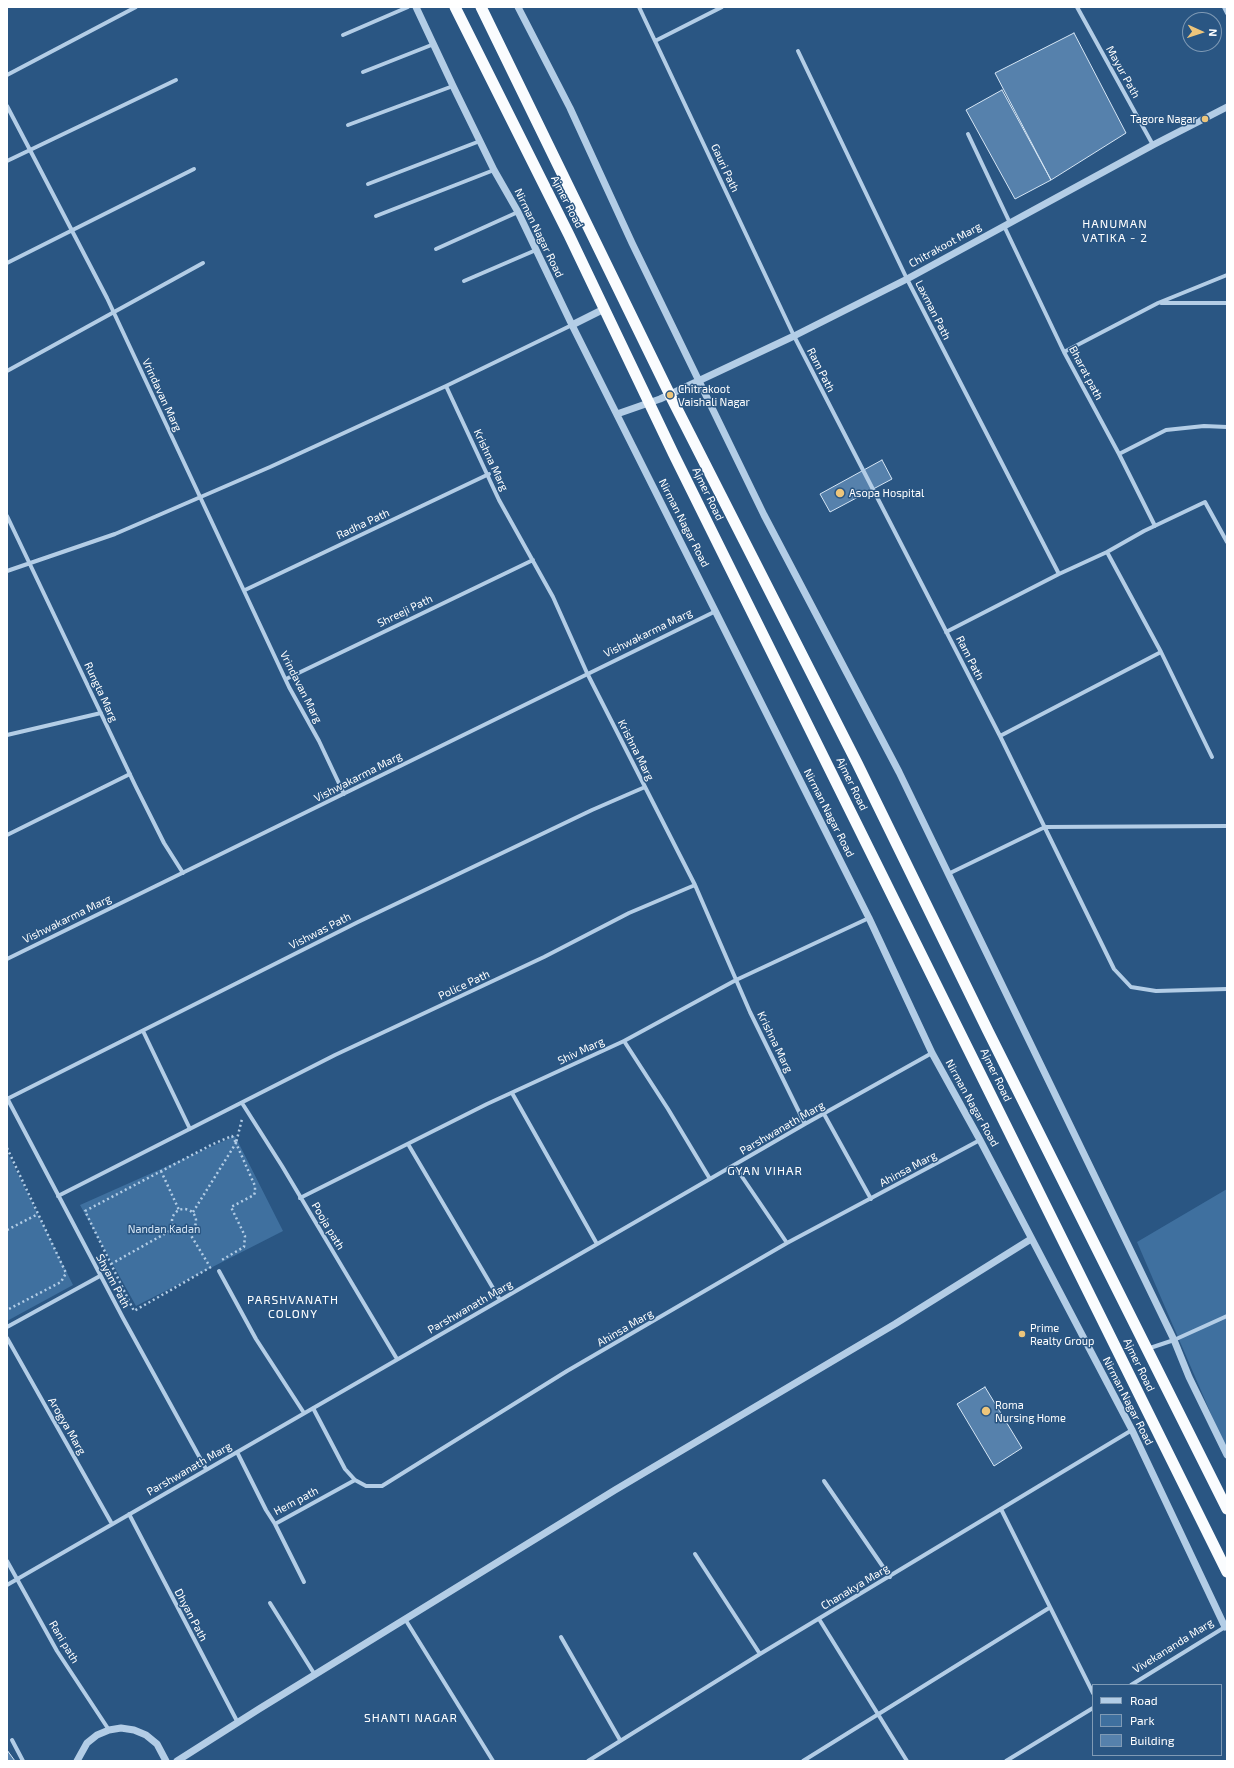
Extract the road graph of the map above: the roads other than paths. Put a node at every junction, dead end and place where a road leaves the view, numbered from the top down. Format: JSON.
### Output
{"nodes":[{"id":1,"x":136,"y":7,"type":"edge"},
{"id":2,"x":408,"y":7,"type":"edge"},
{"id":3,"x":416,"y":7,"type":"edge"},
{"id":4,"x":455,"y":7,"type":"edge"},
{"id":5,"x":481,"y":7,"type":"edge"},
{"id":6,"x":518,"y":7,"type":"edge"},
{"id":7,"x":639,"y":7,"type":"edge"},
{"id":8,"x":722,"y":7,"type":"edge"},
{"id":9,"x":1077,"y":7,"type":"edge"},
{"id":10,"x":1224,"y":7,"type":"edge"},
{"id":11,"x":1227,"y":13,"type":"edge"},
{"id":12,"x":343,"y":35,"type":"dead end"},
{"id":13,"x":656,"y":41,"type":"junction"},
{"id":14,"x":434,"y":44,"type":"junction"},
{"id":15,"x":798,"y":51,"type":"dead end"},
{"id":16,"x":363,"y":72,"type":"dead end"},
{"id":17,"x":7,"y":75,"type":"edge"},
{"id":18,"x":176,"y":80,"type":"dead end"},
{"id":19,"x":452,"y":86,"type":"junction"},
{"id":20,"x":7,"y":106,"type":"edge"},
{"id":21,"x":1227,"y":107,"type":"edge"},
{"id":22,"x":348,"y":125,"type":"dead end"},
{"id":23,"x":968,"y":134,"type":"dead end"},
{"id":24,"x":481,"y":141,"type":"junction"},
{"id":25,"x":1153,"y":145,"type":"junction"},
{"id":26,"x":30,"y":150,"type":"junction"},
{"id":27,"x":7,"y":161,"type":"edge"},
{"id":28,"x":194,"y":169,"type":"dead end"},
{"id":29,"x":494,"y":170,"type":"junction"},
{"id":30,"x":368,"y":184,"type":"dead end"},
{"id":31,"x":518,"y":212,"type":"junction"},
{"id":32,"x":376,"y":216,"type":"dead end"},
{"id":33,"x":1007,"y":225,"type":"junction"},
{"id":34,"x":72,"y":230,"type":"junction"},
{"id":35,"x":436,"y":249,"type":"dead end"},
{"id":36,"x":536,"y":250,"type":"junction"},
{"id":37,"x":7,"y":262,"type":"edge"},
{"id":38,"x":203,"y":263,"type":"dead end"},
{"id":39,"x":1227,"y":275,"type":"edge"},
{"id":40,"x":907,"y":279,"type":"junction"},
{"id":41,"x":464,"y":281,"type":"dead end"},
{"id":42,"x":1158,"y":303,"type":"junction"},
{"id":43,"x":1227,"y":303,"type":"edge"},
{"id":44,"x":604,"y":309,"type":"junction"},
{"id":45,"x":114,"y":313,"type":"junction"},
{"id":46,"x":572,"y":325,"type":"junction"},
{"id":47,"x":794,"y":336,"type":"junction"},
{"id":48,"x":1064,"y":352,"type":"junction"},
{"id":49,"x":7,"y":371,"type":"edge"},
{"id":50,"x":699,"y":381,"type":"junction"},
{"id":51,"x":446,"y":386,"type":"junction"},
{"id":52,"x":670,"y":395,"type":"junction"},
{"id":53,"x":649,"y":403,"type":"junction"},
{"id":54,"x":617,"y":414,"type":"junction"},
{"id":55,"x":1227,"y":427,"type":"edge"},
{"id":56,"x":1119,"y":454,"type":"junction"},
{"id":57,"x":488,"y":474,"type":"junction"},
{"id":58,"x":200,"y":497,"type":"junction"},
{"id":59,"x":7,"y":516,"type":"edge"},
{"id":60,"x":1156,"y":526,"type":"junction"},
{"id":61,"x":1227,"y":542,"type":"edge"},
{"id":62,"x":1107,"y":552,"type":"junction"},
{"id":63,"x":533,"y":560,"type":"junction"},
{"id":64,"x":30,"y":563,"type":"junction"},
{"id":65,"x":7,"y":571,"type":"edge"},
{"id":66,"x":1059,"y":574,"type":"junction"},
{"id":67,"x":245,"y":590,"type":"junction"},
{"id":68,"x":716,"y":611,"type":"junction"},
{"id":69,"x":946,"y":632,"type":"junction"},
{"id":70,"x":1161,"y":652,"type":"junction"},
{"id":71,"x":587,"y":673,"type":"junction"},
{"id":72,"x":286,"y":679,"type":"junction"},
{"id":73,"x":101,"y":714,"type":"junction"},
{"id":74,"x":7,"y":735,"type":"edge"},
{"id":75,"x":1000,"y":736,"type":"junction"},
{"id":76,"x":1212,"y":757,"type":"dead end"},
{"id":77,"x":130,"y":774,"type":"junction"},
{"id":78,"x":645,"y":787,"type":"junction"},
{"id":79,"x":344,"y":794,"type":"junction"},
{"id":80,"x":1227,"y":826,"type":"edge"},
{"id":81,"x":1045,"y":827,"type":"junction"},
{"id":82,"x":7,"y":835,"type":"edge"},
{"id":83,"x":183,"y":873,"type":"junction"},
{"id":84,"x":948,"y":874,"type":"junction"},
{"id":85,"x":695,"y":885,"type":"junction"},
{"id":86,"x":869,"y":918,"type":"junction"},
{"id":87,"x":7,"y":958,"type":"edge"},
{"id":88,"x":736,"y":980,"type":"junction"},
{"id":89,"x":1227,"y":989,"type":"edge"},
{"id":90,"x":142,"y":1030,"type":"junction"},
{"id":91,"x":624,"y":1041,"type":"junction"},
{"id":92,"x":932,"y":1053,"type":"junction"},
{"id":93,"x":512,"y":1093,"type":"junction"},
{"id":94,"x":7,"y":1099,"type":"edge"},
{"id":95,"x":242,"y":1103,"type":"junction"},
{"id":96,"x":824,"y":1114,"type":"junction"},
{"id":97,"x":805,"y":1124,"type":"junction"},
{"id":98,"x":190,"y":1130,"type":"junction"},
{"id":99,"x":980,"y":1140,"type":"junction"},
{"id":100,"x":408,"y":1144,"type":"junction"},
{"id":101,"x":734,"y":1165,"type":"junction"},
{"id":102,"x":710,"y":1179,"type":"junction"},
{"id":103,"x":58,"y":1196,"type":"junction"},
{"id":104,"x":300,"y":1198,"type":"junction"},
{"id":105,"x":871,"y":1199,"type":"junction"},
{"id":106,"x":1031,"y":1239,"type":"junction"},
{"id":107,"x":787,"y":1243,"type":"junction"},
{"id":108,"x":597,"y":1244,"type":"junction"},
{"id":109,"x":219,"y":1271,"type":"dead end"},
{"id":110,"x":100,"y":1276,"type":"junction"},
{"id":111,"x":500,"y":1300,"type":"junction"},
{"id":112,"x":1227,"y":1316,"type":"edge"},
{"id":113,"x":7,"y":1327,"type":"edge"},
{"id":114,"x":7,"y":1338,"type":"edge"},
{"id":115,"x":1174,"y":1340,"type":"junction"},
{"id":116,"x":1147,"y":1349,"type":"junction"},
{"id":117,"x":397,"y":1359,"type":"junction"},
{"id":118,"x":313,"y":1408,"type":"junction"},
{"id":119,"x":304,"y":1413,"type":"junction"},
{"id":120,"x":1132,"y":1430,"type":"junction"},
{"id":121,"x":237,"y":1452,"type":"junction"},
{"id":122,"x":1227,"y":1455,"type":"edge"},
{"id":123,"x":206,"y":1470,"type":"junction"},
{"id":124,"x":354,"y":1480,"type":"junction"},
{"id":125,"x":824,"y":1481,"type":"dead end"},
{"id":126,"x":1001,"y":1509,"type":"junction"},
{"id":127,"x":1227,"y":1509,"type":"edge"},
{"id":128,"x":129,"y":1514,"type":"junction"},
{"id":129,"x":112,"y":1524,"type":"junction"},
{"id":130,"x":275,"y":1524,"type":"junction"},
{"id":131,"x":695,"y":1554,"type":"dead end"},
{"id":132,"x":7,"y":1561,"type":"edge"},
{"id":133,"x":1227,"y":1572,"type":"edge"},
{"id":134,"x":890,"y":1577,"type":"junction"},
{"id":135,"x":18,"y":1579,"type":"junction"},
{"id":136,"x":304,"y":1582,"type":"dead end"},
{"id":137,"x":7,"y":1585,"type":"edge"},
{"id":138,"x":270,"y":1603,"type":"dead end"},
{"id":139,"x":1049,"y":1608,"type":"junction"},
{"id":140,"x":405,"y":1619,"type":"junction"},
{"id":141,"x":819,"y":1619,"type":"junction"},
{"id":142,"x":1226,"y":1626,"type":"edge"},
{"id":143,"x":561,"y":1637,"type":"dead end"},
{"id":144,"x":760,"y":1654,"type":"junction"},
{"id":145,"x":315,"y":1675,"type":"junction"},
{"id":146,"x":1133,"y":1684,"type":"edge"},
{"id":147,"x":1092,"y":1691,"type":"edge"},
{"id":148,"x":1092,"y":1709,"type":"edge"},
{"id":149,"x":878,"y":1714,"type":"junction"},
{"id":150,"x":238,"y":1722,"type":"junction"},
{"id":151,"x":108,"y":1730,"type":"junction"},
{"id":152,"x":12,"y":1740,"type":"dead end"},
{"id":153,"x":620,"y":1740,"type":"junction"},
{"id":154,"x":24,"y":1761,"type":"edge"},
{"id":155,"x":77,"y":1761,"type":"edge"},
{"id":156,"x":166,"y":1761,"type":"edge"},
{"id":157,"x":177,"y":1761,"type":"edge"},
{"id":158,"x":493,"y":1761,"type":"edge"},
{"id":159,"x":588,"y":1761,"type":"edge"},
{"id":160,"x":803,"y":1761,"type":"edge"},
{"id":161,"x":907,"y":1761,"type":"edge"},
{"id":162,"x":1006,"y":1761,"type":"edge"}],
"edges":[{"from":1,"to":17,"type":"street"},
{"from":2,"to":12,"type":"street"},
{"from":3,"to":14,"type":"street","name":"Nirman Nagar Road"},
{"from":4,"to":44,"type":"highway","name":"Ajmer Road"},
{"from":5,"to":52,"type":"highway","name":"Ajmer Road"},
{"from":6,"to":50,"type":"street"},
{"from":7,"to":13,"type":"street","name":"Gauri Path"},
{"from":8,"to":13,"type":"street"},
{"from":9,"to":25,"type":"street","name":"Mayur Path"},
{"from":10,"to":11,"type":"street"},
{"from":13,"to":47,"type":"street","name":"Gauri Path"},
{"from":14,"to":16,"type":"street"},
{"from":14,"to":19,"type":"street","name":"Nirman Nagar Road"},
{"from":15,"to":40,"type":"street","name":"Laxman Path"},
{"from":18,"to":26,"type":"street"},
{"from":19,"to":22,"type":"street"},
{"from":19,"to":24,"type":"street","name":"Nirman Nagar Road"},
{"from":20,"to":26,"type":"street","name":"Vrindavan Marg"},
{"from":21,"to":25,"type":"street","name":"Chitrakoot Marg"},
{"from":23,"to":33,"type":"street","name":"Bharat path"},
{"from":24,"to":29,"type":"street","name":"Nirman Nagar Road"},
{"from":24,"to":30,"type":"street"},
{"from":25,"to":33,"type":"street","name":"Chitrakoot Marg"},
{"from":26,"to":27,"type":"street"},
{"from":26,"to":34,"type":"street","name":"Vrindavan Marg"},
{"from":28,"to":34,"type":"street"},
{"from":29,"to":31,"type":"street","name":"Nirman Nagar Road"},
{"from":29,"to":32,"type":"street"},
{"from":31,"to":35,"type":"street"},
{"from":31,"to":36,"type":"street","name":"Nirman Nagar Road"},
{"from":33,"to":40,"type":"street","name":"Chitrakoot Marg"},
{"from":33,"to":48,"type":"street","name":"Bharat path"},
{"from":34,"to":37,"type":"street"},
{"from":34,"to":45,"type":"street","name":"Vrindavan Marg"},
{"from":36,"to":41,"type":"street"},
{"from":36,"to":46,"type":"street","name":"Nirman Nagar Road"},
{"from":38,"to":45,"type":"street"},
{"from":39,"to":42,"type":"street"},
{"from":40,"to":47,"type":"street","name":"Chitrakoot Marg"},
{"from":40,"to":66,"type":"street","name":"Laxman Path"},
{"from":42,"to":43,"type":"street"},
{"from":42,"to":48,"type":"street"},
{"from":44,"to":46,"type":"street"},
{"from":44,"to":53,"type":"highway","name":"Ajmer Road"},
{"from":45,"to":49,"type":"street"},
{"from":45,"to":58,"type":"street","name":"Vrindavan Marg"},
{"from":46,"to":51,"type":"street"},
{"from":46,"to":54,"type":"street","name":"Nirman Nagar Road"},
{"from":47,"to":50,"type":"street","name":"Chitrakoot Marg"},
{"from":47,"to":69,"type":"street","name":"Ram Path"},
{"from":48,"to":56,"type":"street","name":"Bharat path"},
{"from":50,"to":52,"type":"street","name":"Chitrakoot Marg"},
{"from":50,"to":84,"type":"street"},
{"from":51,"to":57,"type":"street","name":"Krishna Marg"},
{"from":51,"to":58,"type":"street"},
{"from":52,"to":53,"type":"street","name":"Chitrakoot Marg"},
{"from":52,"to":116,"type":"highway","name":"Ajmer Road"},
{"from":53,"to":54,"type":"street","name":"Chitrakoot Marg"},
{"from":53,"to":133,"type":"highway","name":"Ajmer Road"},
{"from":54,"to":68,"type":"street","name":"Nirman Nagar Road"},
{"from":55,"to":56,"type":"street"},
{"from":56,"to":60,"type":"street","name":"Bharat path"},
{"from":57,"to":63,"type":"street","name":"Krishna Marg"},
{"from":57,"to":67,"type":"street","name":"Radha Path"},
{"from":58,"to":64,"type":"street"},
{"from":58,"to":67,"type":"street","name":"Vrindavan Marg"},
{"from":59,"to":64,"type":"street","name":"Rungta Marg"},
{"from":60,"to":61,"type":"street"},
{"from":60,"to":62,"type":"street"},
{"from":62,"to":66,"type":"street"},
{"from":62,"to":70,"type":"street"},
{"from":63,"to":71,"type":"street","name":"Krishna Marg"},
{"from":63,"to":72,"type":"street","name":"Shreeji Path"},
{"from":64,"to":65,"type":"street"},
{"from":64,"to":73,"type":"street","name":"Rungta Marg"},
{"from":66,"to":69,"type":"street"},
{"from":67,"to":72,"type":"street","name":"Vrindavan Marg"},
{"from":68,"to":71,"type":"street","name":"Vishwakarma Marg"},
{"from":68,"to":86,"type":"street","name":"Nirman Nagar Road"},
{"from":69,"to":75,"type":"street","name":"Ram Path"},
{"from":70,"to":75,"type":"street"},
{"from":70,"to":76,"type":"street"},
{"from":71,"to":78,"type":"street","name":"Krishna Marg"},
{"from":71,"to":79,"type":"street","name":"Vishwakarma Marg"},
{"from":72,"to":79,"type":"street","name":"Vrindavan Marg"},
{"from":73,"to":74,"type":"street"},
{"from":73,"to":77,"type":"street","name":"Rungta Marg"},
{"from":75,"to":81,"type":"street","name":"Ram Path"},
{"from":77,"to":82,"type":"street"},
{"from":77,"to":83,"type":"street","name":"Rungta Marg"},
{"from":78,"to":85,"type":"street","name":"Krishna Marg"},
{"from":78,"to":90,"type":"street","name":"Vishwas Path"},
{"from":79,"to":83,"type":"street","name":"Vishwakarma Marg"},
{"from":80,"to":81,"type":"street"},
{"from":81,"to":84,"type":"street"},
{"from":81,"to":89,"type":"street","name":"Ram Path"},
{"from":83,"to":87,"type":"street","name":"Vishwakarma Marg"},
{"from":84,"to":115,"type":"street"},
{"from":85,"to":88,"type":"street","name":"Krishna Marg"},
{"from":85,"to":95,"type":"street","name":"Police Path"},
{"from":86,"to":88,"type":"street","name":"Shiv Marg"},
{"from":86,"to":92,"type":"street","name":"Nirman Nagar Road"},
{"from":88,"to":91,"type":"street","name":"Shiv Marg"},
{"from":88,"to":97,"type":"street","name":"Krishna Marg"},
{"from":90,"to":94,"type":"street","name":"Vishwas Path"},
{"from":90,"to":98,"type":"street"},
{"from":91,"to":93,"type":"street","name":"Shiv Marg"},
{"from":91,"to":102,"type":"street"},
{"from":92,"to":96,"type":"street","name":"Parshwanath Marg"},
{"from":92,"to":99,"type":"street","name":"Nirman Nagar Road"},
{"from":93,"to":100,"type":"street","name":"Shiv Marg"},
{"from":93,"to":108,"type":"street"},
{"from":94,"to":103,"type":"street","name":"Shyam Path"},
{"from":95,"to":98,"type":"street","name":"Police Path"},
{"from":95,"to":104,"type":"street","name":"Pooja path"},
{"from":96,"to":97,"type":"street","name":"Parshwanath Marg"},
{"from":96,"to":105,"type":"street"},
{"from":97,"to":101,"type":"street","name":"Parshwanath Marg"},
{"from":98,"to":103,"type":"street","name":"Police Path"},
{"from":99,"to":105,"type":"street","name":"Ahinsa Marg"},
{"from":99,"to":106,"type":"street","name":"Nirman Nagar Road"},
{"from":100,"to":104,"type":"street","name":"Shiv Marg"},
{"from":100,"to":111,"type":"street"},
{"from":101,"to":102,"type":"street","name":"Parshwanath Marg"},
{"from":101,"to":107,"type":"street"},
{"from":102,"to":108,"type":"street","name":"Parshwanath Marg"},
{"from":103,"to":110,"type":"street","name":"Shyam Path"},
{"from":104,"to":117,"type":"street","name":"Pooja path"},
{"from":105,"to":107,"type":"street","name":"Ahinsa Marg"},
{"from":106,"to":120,"type":"street","name":"Nirman Nagar Road"},
{"from":106,"to":140,"type":"street"},
{"from":107,"to":124,"type":"street","name":"Ahinsa Marg"},
{"from":108,"to":111,"type":"street","name":"Parshwanath Marg"},
{"from":109,"to":119,"type":"street"},
{"from":110,"to":113,"type":"street"},
{"from":110,"to":123,"type":"street","name":"Shyam Path"},
{"from":111,"to":117,"type":"street","name":"Parshwanath Marg"},
{"from":112,"to":115,"type":"street"},
{"from":114,"to":129,"type":"street","name":"Arogya Marg"},
{"from":115,"to":116,"type":"street"},
{"from":115,"to":122,"type":"street"},
{"from":116,"to":127,"type":"highway","name":"Ajmer Road"},
{"from":117,"to":118,"type":"street","name":"Parshwanath Marg"},
{"from":118,"to":119,"type":"street","name":"Parshwanath Marg"},
{"from":118,"to":124,"type":"street"},
{"from":119,"to":121,"type":"street","name":"Parshwanath Marg"},
{"from":120,"to":126,"type":"street","name":"Chanakya Marg"},
{"from":120,"to":142,"type":"street","name":"Nirman Nagar Road"},
{"from":121,"to":123,"type":"street","name":"Parshwanath Marg"},
{"from":121,"to":130,"type":"street","name":"Hem path"},
{"from":123,"to":128,"type":"street","name":"Parshwanath Marg"},
{"from":124,"to":130,"type":"street","name":"Hem path"},
{"from":125,"to":134,"type":"street"},
{"from":126,"to":134,"type":"street","name":"Chanakya Marg"},
{"from":126,"to":139,"type":"street"},
{"from":128,"to":129,"type":"street","name":"Parshwanath Marg"},
{"from":128,"to":150,"type":"street","name":"Dhyan Path"},
{"from":129,"to":135,"type":"street","name":"Parshwanath Marg"},
{"from":130,"to":136,"type":"street"},
{"from":131,"to":144,"type":"street"},
{"from":132,"to":135,"type":"street","name":"Rani path"},
{"from":134,"to":141,"type":"street","name":"Chanakya Marg"},
{"from":135,"to":137,"type":"street","name":"Parshwanath Marg"},
{"from":135,"to":151,"type":"street","name":"Rani path"},
{"from":138,"to":145,"type":"street"},
{"from":139,"to":147,"type":"street"},
{"from":139,"to":149,"type":"street"},
{"from":140,"to":145,"type":"street"},
{"from":140,"to":158,"type":"street"},
{"from":141,"to":144,"type":"street","name":"Chanakya Marg"},
{"from":141,"to":149,"type":"street"},
{"from":142,"to":146,"type":"street","name":"Vivekananda Marg"},
{"from":143,"to":153,"type":"street"},
{"from":144,"to":153,"type":"street","name":"Chanakya Marg"},
{"from":145,"to":150,"type":"street"},
{"from":148,"to":162,"type":"street"},
{"from":149,"to":160,"type":"street"},
{"from":149,"to":161,"type":"street"},
{"from":150,"to":157,"type":"street"},
{"from":151,"to":155,"type":"street"},
{"from":151,"to":156,"type":"street"},
{"from":152,"to":154,"type":"street"},
{"from":153,"to":159,"type":"street","name":"Chanakya Marg"}]}
